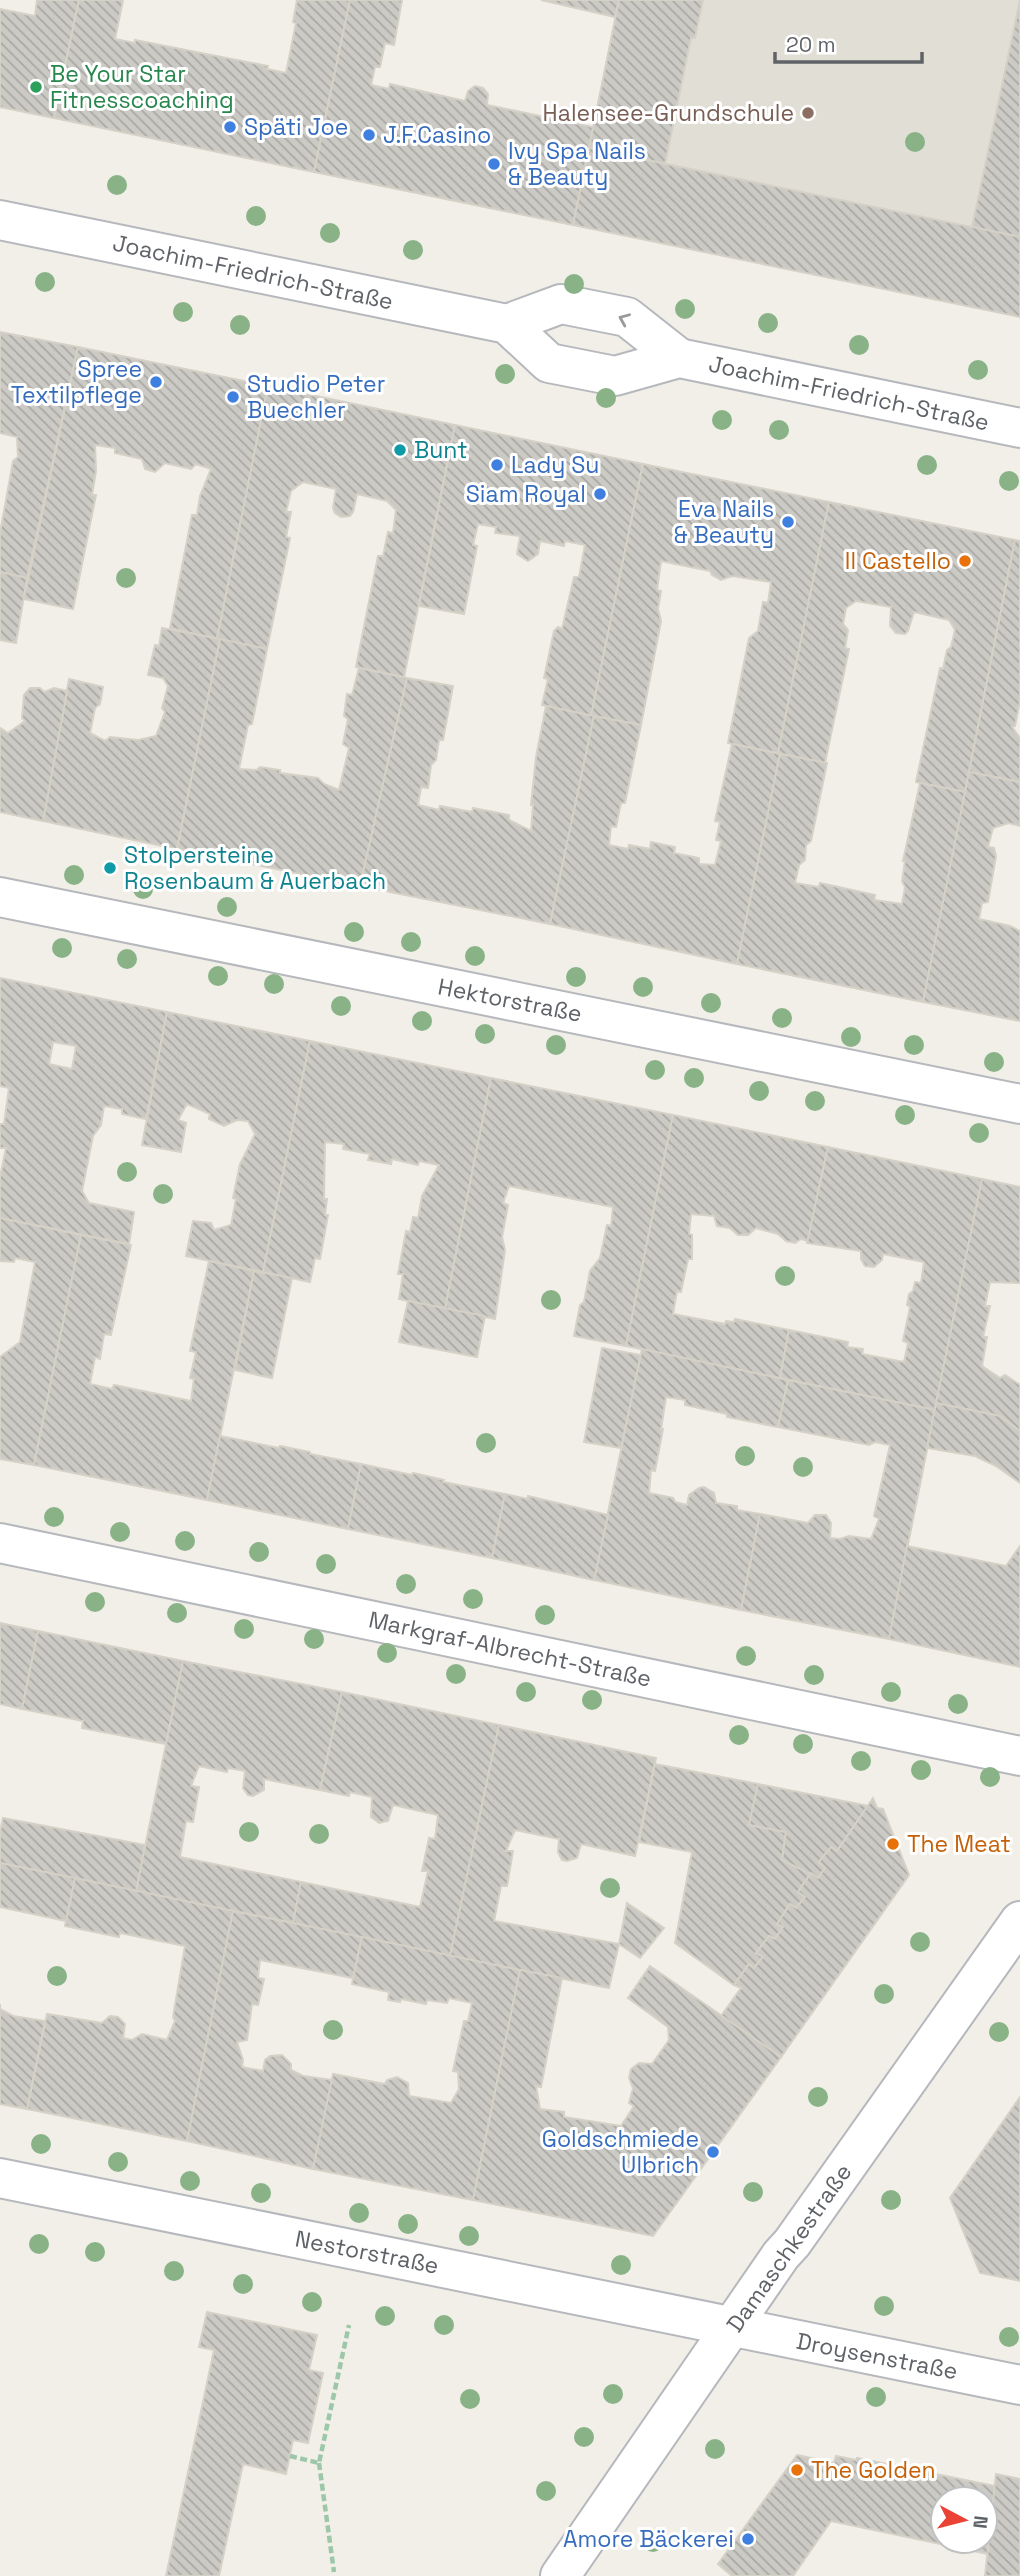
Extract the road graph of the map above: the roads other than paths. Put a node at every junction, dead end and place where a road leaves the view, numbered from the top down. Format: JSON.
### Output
{"nodes":[{"id":1,"x":0,"y":220,"type":"edge"},
{"id":2,"x":507,"y":324,"type":"junction"},
{"id":3,"x":679,"y":358,"type":"junction"},
{"id":4,"x":1020,"y":428,"type":"edge"},
{"id":5,"x":0,"y":897,"type":"edge"},
{"id":6,"x":1020,"y":1104,"type":"edge"},
{"id":7,"x":0,"y":1543,"type":"edge"},
{"id":8,"x":1020,"y":1756,"type":"edge"},
{"id":9,"x":1020,"y":1922,"type":"edge"},
{"id":10,"x":0,"y":2178,"type":"edge"},
{"id":11,"x":734,"y":2326,"type":"junction"},
{"id":12,"x":1020,"y":2385,"type":"edge"},
{"id":13,"x":560,"y":2576,"type":"edge"}],
"edges":[{"from":1,"to":2,"type":"street","name":"Joachim-Friedrich-Straße"},
{"from":2,"to":3,"type":"street","name":"Joachim-Friedrich-Straße"},
{"from":3,"to":2,"type":"street","name":"Joachim-Friedrich-Straße","one_way":true},
{"from":3,"to":4,"type":"street","name":"Joachim-Friedrich-Straße"},
{"from":5,"to":6,"type":"street","name":"Hektorstraße"},
{"from":7,"to":8,"type":"street","name":"Markgraf-Albrecht-Straße"},
{"from":9,"to":11,"type":"street","name":"Damaschkestraße"},
{"from":10,"to":11,"type":"street","name":"Nestorstraße"},
{"from":11,"to":12,"type":"street","name":"Droysenstraße"},
{"from":11,"to":13,"type":"street","name":"Damaschkestraße"}]}
